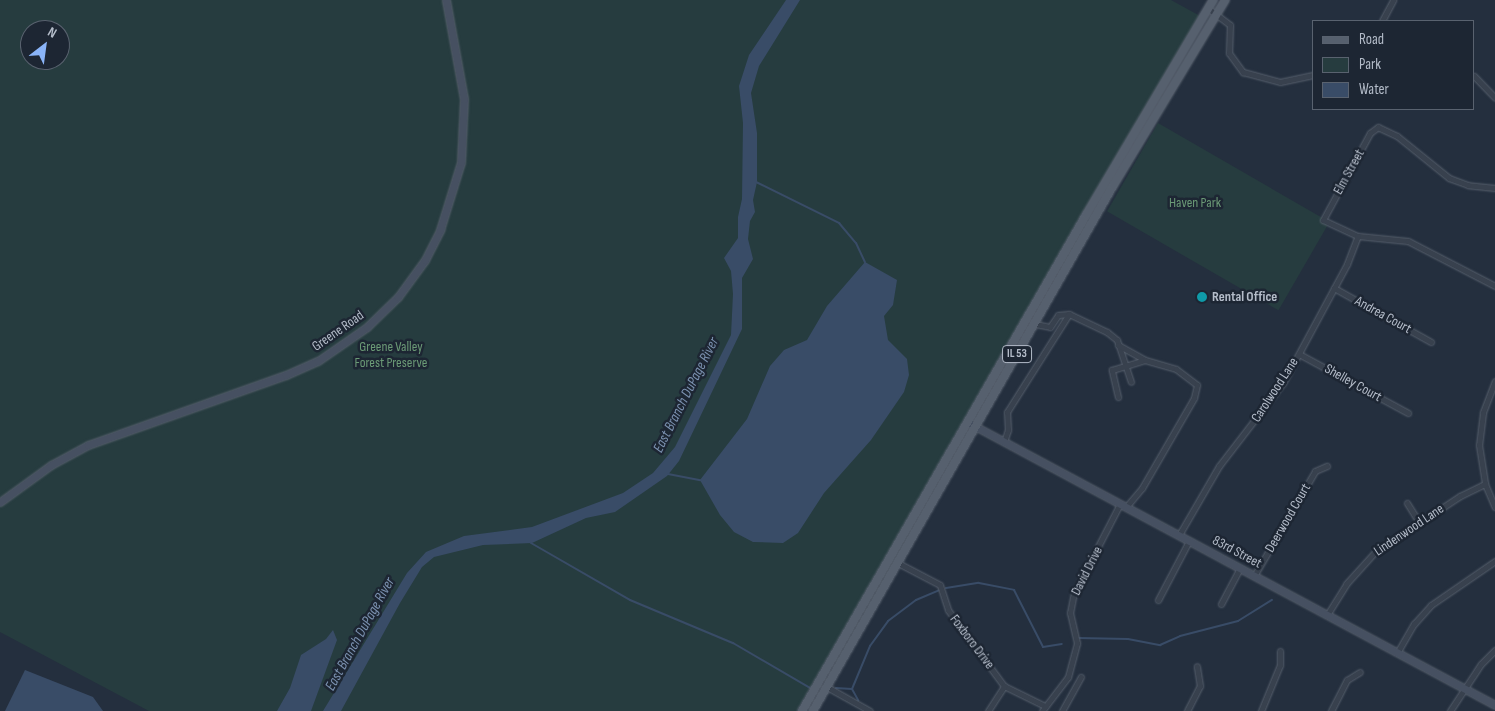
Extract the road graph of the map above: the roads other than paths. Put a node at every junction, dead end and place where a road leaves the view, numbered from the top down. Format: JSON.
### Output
{"nodes":[{"id":1,"x":446,"y":0,"type":"edge"},
{"id":2,"x":1214,"y":0,"type":"edge"},
{"id":3,"x":1225,"y":0,"type":"edge"},
{"id":4,"x":1393,"y":0,"type":"edge"},
{"id":5,"x":1208,"y":9,"type":"junction"},
{"id":6,"x":1217,"y":14,"type":"junction"},
{"id":7,"x":1383,"y":20,"type":"edge"},
{"id":8,"x":1312,"y":75,"type":"edge"},
{"id":9,"x":1475,"y":77,"type":"edge"},
{"id":10,"x":1495,"y":98,"type":"edge"},
{"id":11,"x":1495,"y":188,"type":"edge"},
{"id":12,"x":1358,"y":236,"type":"junction"},
{"id":13,"x":1495,"y":286,"type":"edge"},
{"id":14,"x":1334,"y":288,"type":"junction"},
{"id":15,"x":1069,"y":314,"type":"junction"},
{"id":16,"x":1035,"y":324,"type":"junction"},
{"id":17,"x":1431,"y":342,"type":"dead end"},
{"id":18,"x":1118,"y":344,"type":"junction"},
{"id":19,"x":1299,"y":354,"type":"junction"},
{"id":20,"x":1145,"y":360,"type":"junction"},
{"id":21,"x":1124,"y":366,"type":"junction"},
{"id":22,"x":1495,"y":381,"type":"edge"},
{"id":23,"x":1131,"y":382,"type":"dead end"},
{"id":24,"x":1118,"y":397,"type":"dead end"},
{"id":25,"x":1408,"y":413,"type":"dead end"},
{"id":26,"x":967,"y":422,"type":"junction"},
{"id":27,"x":975,"y":426,"type":"junction"},
{"id":28,"x":1004,"y":442,"type":"junction"},
{"id":29,"x":1327,"y":466,"type":"dead end"},
{"id":30,"x":1485,"y":484,"type":"junction"},
{"id":31,"x":0,"y":502,"type":"edge"},
{"id":32,"x":1407,"y":503,"type":"dead end"},
{"id":33,"x":1123,"y":506,"type":"junction"},
{"id":34,"x":1495,"y":507,"type":"edge"},
{"id":35,"x":1419,"y":522,"type":"junction"},
{"id":36,"x":1179,"y":536,"type":"junction"},
{"id":37,"x":1189,"y":541,"type":"junction"},
{"id":38,"x":1495,"y":561,"type":"edge"},
{"id":39,"x":898,"y":563,"type":"junction"},
{"id":40,"x":1240,"y":568,"type":"junction"},
{"id":41,"x":1254,"y":576,"type":"junction"},
{"id":42,"x":1158,"y":600,"type":"dead end"},
{"id":43,"x":1221,"y":604,"type":"dead end"},
{"id":44,"x":1327,"y":615,"type":"junction"},
{"id":45,"x":1495,"y":650,"type":"edge"},
{"id":46,"x":1280,"y":651,"type":"dead end"},
{"id":47,"x":1397,"y":653,"type":"junction"},
{"id":48,"x":1197,"y":666,"type":"dead end"},
{"id":49,"x":1360,"y":672,"type":"dead end"},
{"id":50,"x":1081,"y":677,"type":"dead end"},
{"id":51,"x":1004,"y":686,"type":"junction"},
{"id":52,"x":827,"y":687,"type":"junction"},
{"id":53,"x":1465,"y":689,"type":"junction"},
{"id":54,"x":1495,"y":705,"type":"edge"},
{"id":55,"x":1044,"y":708,"type":"edge"},
{"id":56,"x":802,"y":711,"type":"edge"},
{"id":57,"x":814,"y":711,"type":"edge"},
{"id":58,"x":870,"y":711,"type":"edge"},
{"id":59,"x":988,"y":711,"type":"edge"},
{"id":60,"x":1062,"y":711,"type":"edge"},
{"id":61,"x":1187,"y":711,"type":"edge"},
{"id":62,"x":1261,"y":711,"type":"edge"},
{"id":63,"x":1331,"y":711,"type":"edge"},
{"id":64,"x":1450,"y":711,"type":"edge"}],
"edges":[{"from":1,"to":31,"type":"street","name":"Greene Road"},
{"from":2,"to":5,"type":"main road","number":"IL 53"},
{"from":3,"to":6,"type":"main road","number":"IL 53"},
{"from":4,"to":7,"type":"street"},
{"from":5,"to":6,"type":"street"},
{"from":5,"to":26,"type":"main road","number":"IL 53"},
{"from":6,"to":8,"type":"street"},
{"from":6,"to":16,"type":"main road","number":"IL 53"},
{"from":9,"to":10,"type":"street"},
{"from":11,"to":12,"type":"street","name":"Elm Street"},
{"from":12,"to":13,"type":"street"},
{"from":12,"to":14,"type":"street","name":"Carolwood Lane"},
{"from":14,"to":17,"type":"street","name":"Andrea Court"},
{"from":14,"to":19,"type":"street","name":"Carolwood Lane"},
{"from":15,"to":16,"type":"street"},
{"from":15,"to":18,"type":"street","name":"David Drive"},
{"from":15,"to":28,"type":"street"},
{"from":16,"to":27,"type":"main road","number":"IL 53"},
{"from":18,"to":20,"type":"street","name":"David Drive"},
{"from":18,"to":21,"type":"street"},
{"from":19,"to":25,"type":"street","name":"Shelley Court"},
{"from":19,"to":36,"type":"street","name":"Carolwood Lane"},
{"from":20,"to":21,"type":"street"},
{"from":20,"to":33,"type":"street","name":"David Drive"},
{"from":21,"to":23,"type":"street"},
{"from":21,"to":24,"type":"street"},
{"from":22,"to":30,"type":"street"},
{"from":26,"to":27,"type":"street","name":"83rd Street"},
{"from":26,"to":56,"type":"main road","number":"IL 53"},
{"from":27,"to":28,"type":"street","name":"83rd Street"},
{"from":27,"to":39,"type":"main road","number":"IL 53"},
{"from":28,"to":33,"type":"street","name":"83rd Street"},
{"from":29,"to":41,"type":"street","name":"Deerwood Court"},
{"from":30,"to":34,"type":"street"},
{"from":30,"to":35,"type":"street","name":"Lindenwood Lane"},
{"from":32,"to":35,"type":"street"},
{"from":33,"to":36,"type":"street","name":"83rd Street"},
{"from":33,"to":55,"type":"street","name":"David Drive"},
{"from":35,"to":44,"type":"street","name":"Lindenwood Lane"},
{"from":36,"to":37,"type":"street","name":"83rd Street"},
{"from":37,"to":40,"type":"street","name":"83rd Street"},
{"from":37,"to":42,"type":"street"},
{"from":38,"to":47,"type":"street"},
{"from":39,"to":51,"type":"street","name":"Foxboro Drive"},
{"from":39,"to":52,"type":"main road","number":"IL 53"},
{"from":40,"to":41,"type":"street","name":"83rd Street"},
{"from":40,"to":43,"type":"street"},
{"from":41,"to":44,"type":"street","name":"83rd Street"},
{"from":44,"to":47,"type":"street","name":"83rd Street"},
{"from":45,"to":53,"type":"street"},
{"from":46,"to":62,"type":"street"},
{"from":47,"to":53,"type":"street","name":"83rd Street"},
{"from":48,"to":61,"type":"street"},
{"from":49,"to":63,"type":"street"},
{"from":50,"to":60,"type":"street"},
{"from":51,"to":55,"type":"street","name":"David Drive"},
{"from":51,"to":59,"type":"street"},
{"from":52,"to":57,"type":"main road","number":"IL 53"},
{"from":52,"to":58,"type":"street"},
{"from":53,"to":54,"type":"street","name":"83rd Street"},
{"from":53,"to":64,"type":"street"}]}
